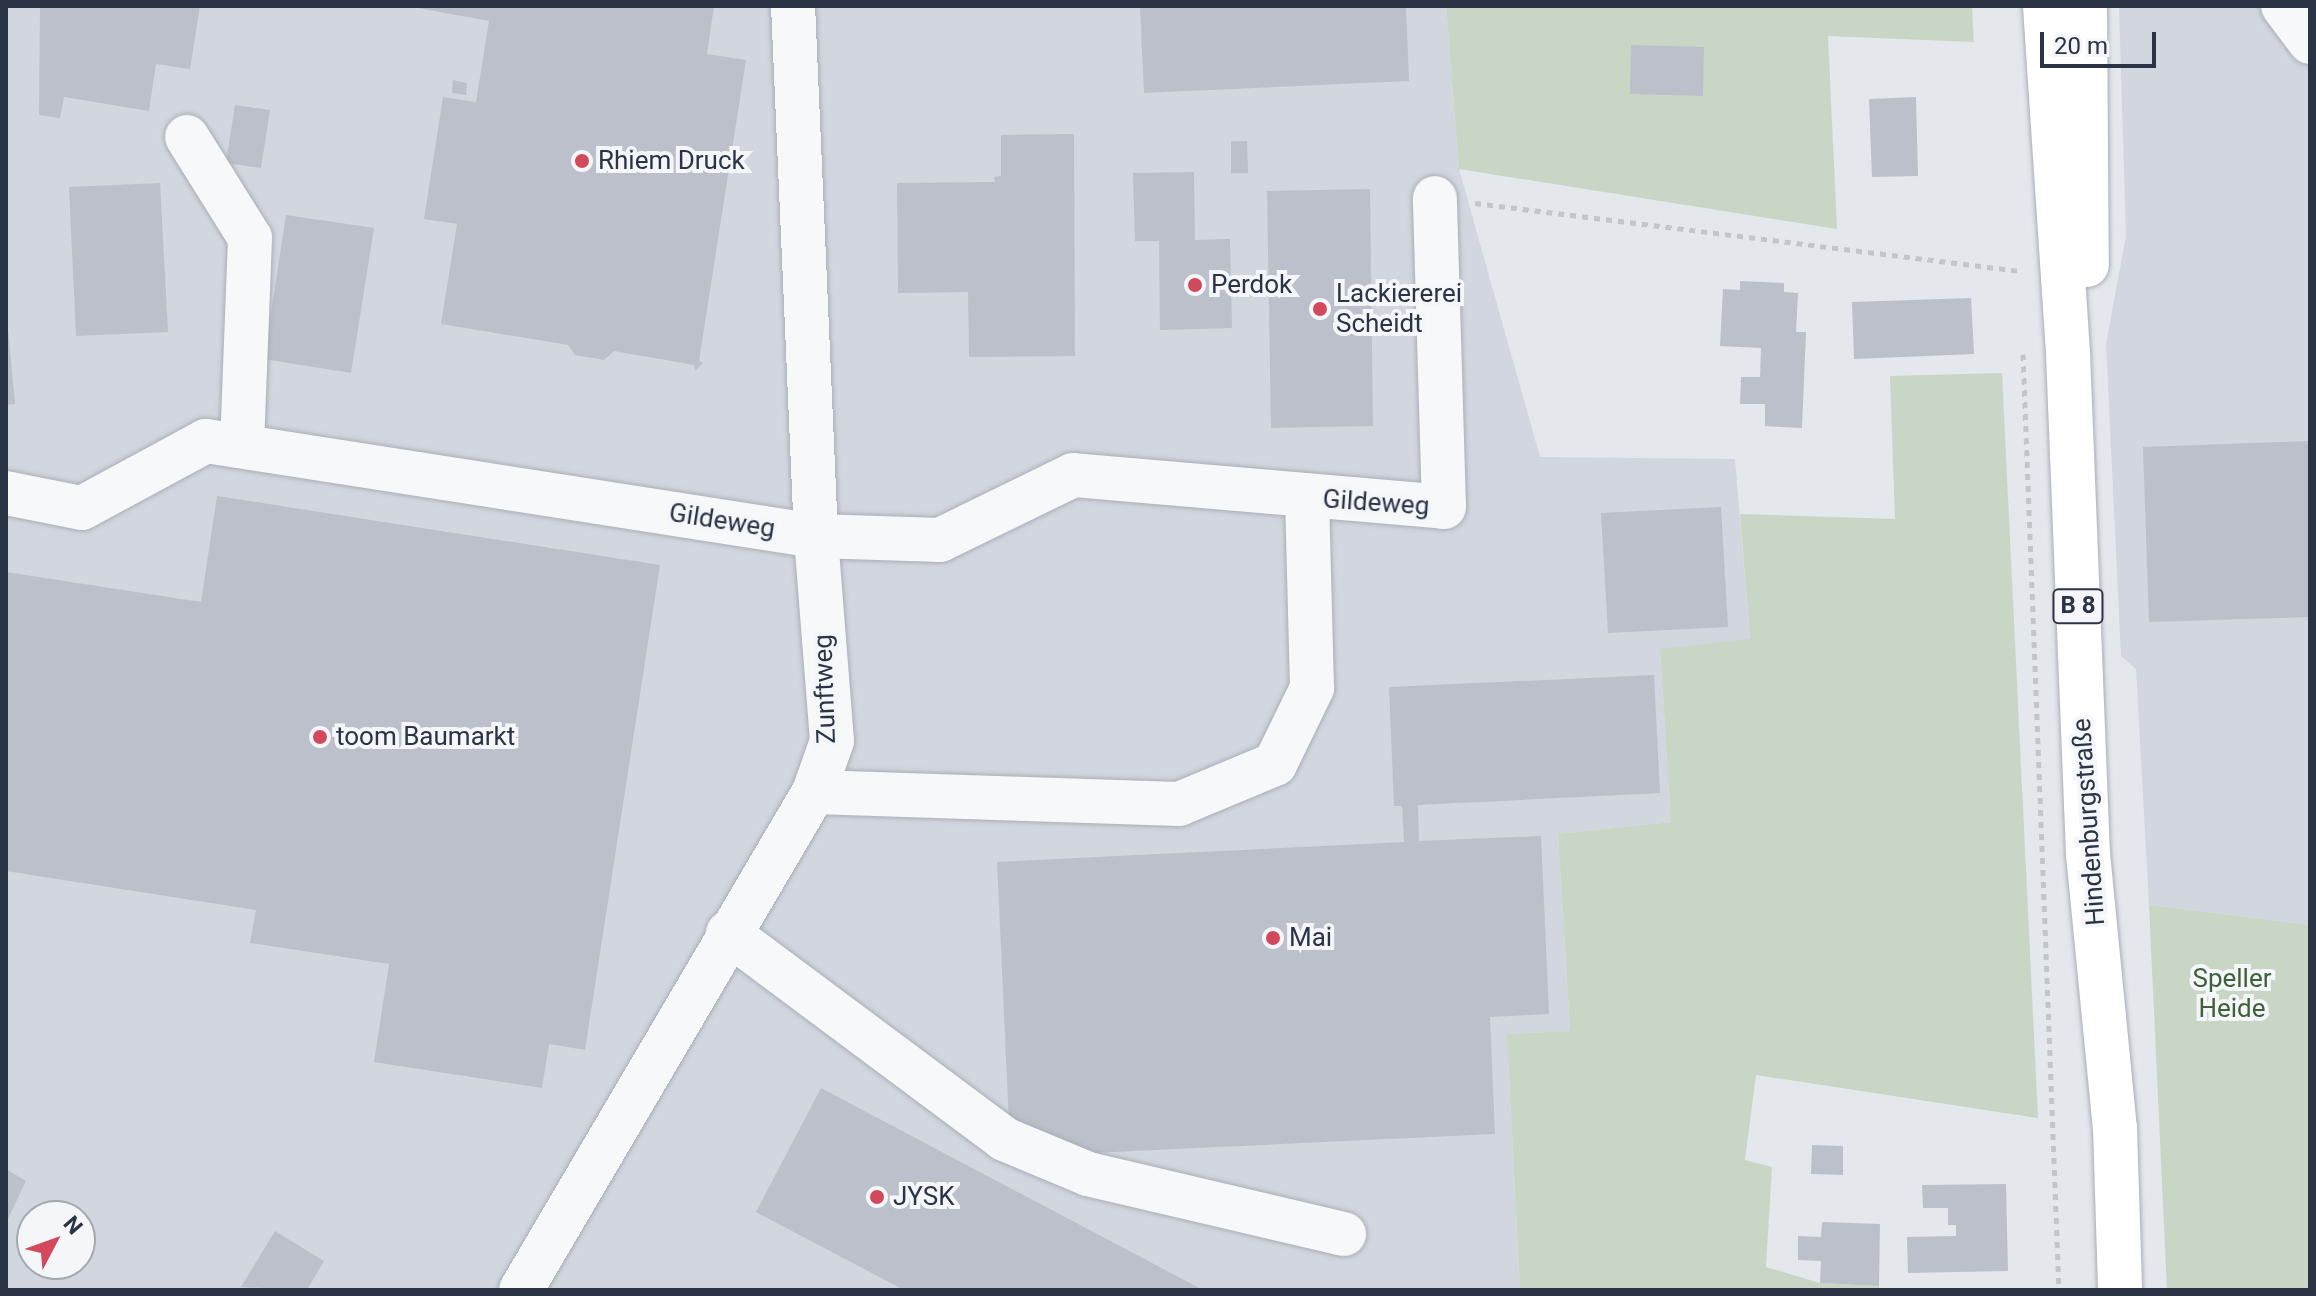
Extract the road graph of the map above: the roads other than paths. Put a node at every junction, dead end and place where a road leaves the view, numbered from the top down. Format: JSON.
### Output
{"nodes":[{"id":1,"x":793,"y":6,"type":"edge"},
{"id":2,"x":2045,"y":6,"type":"edge"},
{"id":3,"x":2085,"y":6,"type":"edge"},
{"id":4,"x":2283,"y":6,"type":"edge"},
{"id":5,"x":2310,"y":42,"type":"edge"},
{"id":6,"x":187,"y":137,"type":"dead end"},
{"id":7,"x":1435,"y":198,"type":"road end"},
{"id":8,"x":2068,"y":354,"type":"junction"},
{"id":9,"x":242,"y":446,"type":"junction"},
{"id":10,"x":6,"y":493,"type":"edge"},
{"id":11,"x":1307,"y":498,"type":"junction"},
{"id":12,"x":816,"y":536,"type":"junction"},
{"id":13,"x":814,"y":792,"type":"junction"},
{"id":14,"x":728,"y":933,"type":"junction"},
{"id":15,"x":1344,"y":1234,"type":"dead end"},
{"id":16,"x":521,"y":1290,"type":"edge"},
{"id":17,"x":2120,"y":1290,"type":"edge"}],
"edges":[{"from":1,"to":12,"type":"street","name":"Zunftweg"},
{"from":2,"to":8,"type":"main road","name":"Hindenburgstraße","number":"B 8"},
{"from":3,"to":8,"type":"main road","name":"Hindenburgstraße","number":"B 8"},
{"from":4,"to":5,"type":"street"},
{"from":6,"to":9,"type":"street"},
{"from":7,"to":11,"type":"street","name":"Gildeweg"},
{"from":8,"to":17,"type":"main road","name":"Hindenburgstraße","number":"B 8"},
{"from":9,"to":10,"type":"street","name":"Gildeweg"},
{"from":9,"to":12,"type":"street","name":"Gildeweg"},
{"from":11,"to":12,"type":"street","name":"Gildeweg"},
{"from":11,"to":13,"type":"street"},
{"from":12,"to":13,"type":"street","name":"Zunftweg"},
{"from":13,"to":14,"type":"street","name":"Zunftweg"},
{"from":14,"to":15,"type":"street"},
{"from":14,"to":16,"type":"street","name":"Zunftweg"}]}
